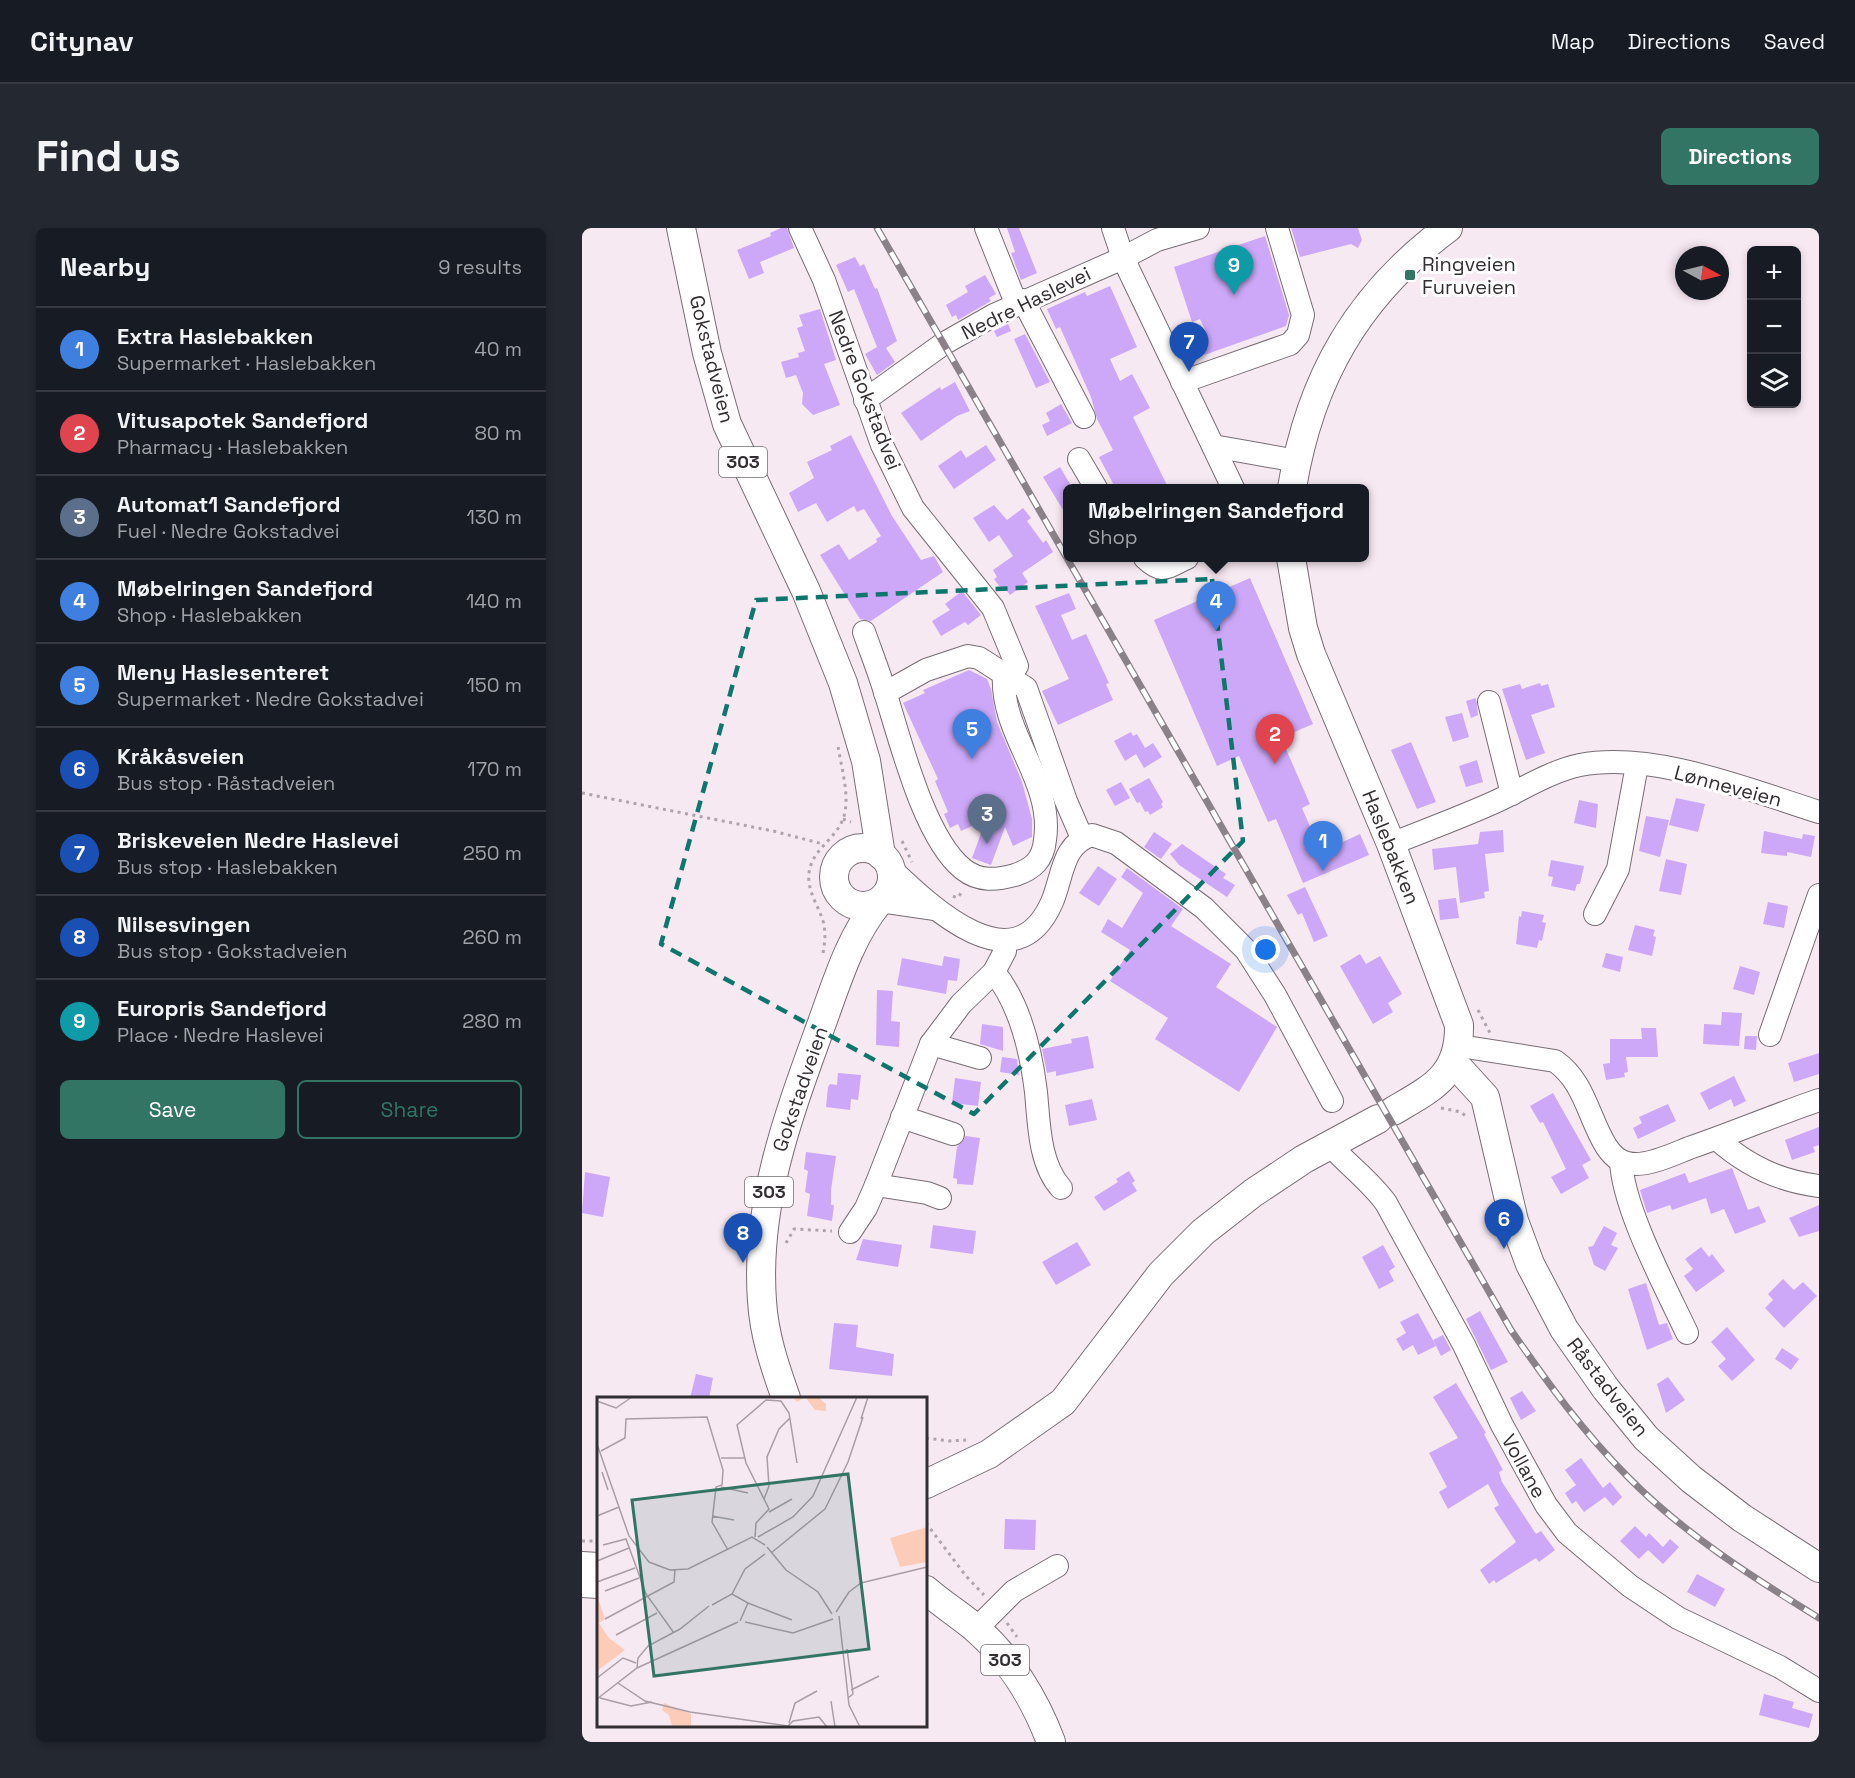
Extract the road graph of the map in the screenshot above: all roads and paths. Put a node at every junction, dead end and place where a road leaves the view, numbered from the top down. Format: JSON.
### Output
{"nodes":[{"id":1,"x":681,"y":228,"type":"edge"},
{"id":2,"x":800,"y":228,"type":"edge"},
{"id":3,"x":986,"y":228,"type":"edge"},
{"id":4,"x":1113,"y":228,"type":"edge"},
{"id":5,"x":1198,"y":228,"type":"edge"},
{"id":6,"x":1276,"y":228,"type":"edge"},
{"id":7,"x":1448,"y":228,"type":"edge"},
{"id":8,"x":1123,"y":258,"type":"junction"},
{"id":9,"x":1019,"y":302,"type":"junction"},
{"id":10,"x":1182,"y":382,"type":"junction"},
{"id":11,"x":865,"y":400,"type":"junction"},
{"id":12,"x":1084,"y":417,"type":"dead end"},
{"id":13,"x":1213,"y":446,"type":"junction"},
{"id":14,"x":1079,"y":459,"type":"dead end"},
{"id":15,"x":1295,"y":475,"type":"edge"},
{"id":16,"x":1093,"y":484,"type":"edge"},
{"id":17,"x":1231,"y":484,"type":"edge"},
{"id":18,"x":1149,"y":562,"type":"edge"},
{"id":19,"x":1178,"y":562,"type":"edge"},
{"id":20,"x":1292,"y":562,"type":"edge"},
{"id":21,"x":864,"y":632,"type":"dead end"},
{"id":22,"x":1010,"y":671,"type":"junction"},
{"id":23,"x":843,"y":683,"type":"junction"},
{"id":24,"x":885,"y":693,"type":"junction"},
{"id":25,"x":1489,"y":702,"type":"dead end"},
{"id":26,"x":1637,"y":765,"type":"junction"},
{"id":27,"x":1819,"y":792,"type":"edge"},
{"id":28,"x":582,"y":793,"type":"edge"},
{"id":29,"x":1512,"y":794,"type":"junction"},
{"id":30,"x":1797,"y":805,"type":"junction"},
{"id":31,"x":1819,"y":812,"type":"edge"},
{"id":32,"x":843,"y":819,"type":"dead end"},
{"id":33,"x":851,"y":822,"type":"dead end"},
{"id":34,"x":1082,"y":838,"type":"junction"},
{"id":35,"x":1391,"y":844,"type":"junction"},
{"id":36,"x":835,"y":848,"type":"junction"},
{"id":37,"x":896,"y":856,"type":"junction"},
{"id":38,"x":1035,"y":865,"type":"junction"},
{"id":39,"x":1062,"y":874,"type":"junction"},
{"id":40,"x":975,"y":877,"type":"junction"},
{"id":41,"x":837,"y":891,"type":"junction"},
{"id":42,"x":1819,"y":895,"type":"edge"},
{"id":43,"x":879,"y":902,"type":"junction"},
{"id":44,"x":941,"y":902,"type":"junction"},
{"id":45,"x":1595,"y":915,"type":"dead end"},
{"id":46,"x":1006,"y":941,"type":"junction"},
{"id":47,"x":994,"y":972,"type":"junction"},
{"id":48,"x":830,"y":1001,"type":"junction"},
{"id":49,"x":1770,"y":1035,"type":"dead end"},
{"id":50,"x":931,"y":1044,"type":"junction"},
{"id":51,"x":980,"y":1058,"type":"dead end"},
{"id":52,"x":1447,"y":1075,"type":"junction"},
{"id":53,"x":1819,"y":1100,"type":"edge"},
{"id":54,"x":1332,"y":1101,"type":"dead end"},
{"id":55,"x":902,"y":1117,"type":"junction"},
{"id":56,"x":1483,"y":1129,"type":"junction"},
{"id":57,"x":953,"y":1134,"type":"dead end"},
{"id":58,"x":1342,"y":1139,"type":"junction"},
{"id":59,"x":1717,"y":1139,"type":"junction"},
{"id":60,"x":1621,"y":1161,"type":"junction"},
{"id":61,"x":876,"y":1185,"type":"junction"},
{"id":62,"x":1819,"y":1186,"type":"edge"},
{"id":63,"x":1061,"y":1188,"type":"dead end"},
{"id":64,"x":940,"y":1198,"type":"dead end"},
{"id":65,"x":850,"y":1232,"type":"joint"},
{"id":66,"x":783,"y":1251,"type":"dead end"},
{"id":67,"x":1687,"y":1332,"type":"dead end"},
{"id":68,"x":785,"y":1396,"type":"edge"},
{"id":69,"x":938,"y":1478,"type":"edge"},
{"id":70,"x":927,"y":1490,"type":"edge"},
{"id":71,"x":582,"y":1566,"type":"edge"},
{"id":72,"x":1057,"y":1566,"type":"dead end"},
{"id":73,"x":597,"y":1567,"type":"edge"},
{"id":74,"x":1819,"y":1568,"type":"edge"},
{"id":75,"x":582,"y":1586,"type":"edge"},
{"id":76,"x":597,"y":1587,"type":"edge"},
{"id":77,"x":928,"y":1594,"type":"edge"},
{"id":78,"x":976,"y":1629,"type":"junction"},
{"id":79,"x":1819,"y":1691,"type":"edge"},
{"id":80,"x":1051,"y":1742,"type":"edge"}],
"edges":[{"from":1,"to":23,"type":"main road","name":"Gokstadveien","number":"303"},
{"from":2,"to":11,"type":"street","name":"Nedre Gokstadvei"},
{"from":3,"to":9,"type":"street"},
{"from":4,"to":8,"type":"street"},
{"from":5,"to":8,"type":"street","name":"Nedre Haslevei"},
{"from":6,"to":10,"type":"street"},
{"from":7,"to":15,"type":"main road"},
{"from":8,"to":9,"type":"street","name":"Nedre Haslevei"},
{"from":8,"to":10,"type":"street"},
{"from":9,"to":11,"type":"street","name":"Nedre Haslevei"},
{"from":9,"to":12,"type":"street"},
{"from":10,"to":13,"type":"street"},
{"from":11,"to":22,"type":"street","name":"Nedre Gokstadvei"},
{"from":13,"to":15,"type":"street"},
{"from":13,"to":17,"type":"street"},
{"from":14,"to":16,"type":"street"},
{"from":18,"to":19,"type":"street"},
{"from":20,"to":35,"type":"main road","name":"Haslebakken"},
{"from":21,"to":24,"type":"street"},
{"from":22,"to":24,"type":"street"},
{"from":22,"to":34,"type":"street"},
{"from":22,"to":38,"type":"street"},
{"from":23,"to":36,"type":"main road","name":"Gokstadveien","number":"303"},
{"from":23,"to":37,"type":"main road","name":"Gokstadveien","number":"303"},
{"from":24,"to":40,"type":"street"},
{"from":25,"to":29,"type":"street"},
{"from":26,"to":29,"type":"street","name":"Lønneveien"},
{"from":26,"to":30,"type":"street","name":"Lønneveien"},
{"from":26,"to":45,"type":"street"},
{"from":27,"to":30,"type":"street"},
{"from":28,"to":36,"type":"path"},
{"from":29,"to":35,"type":"street","name":"Lønneveien"},
{"from":30,"to":31,"type":"street","name":"Lønneveien"},
{"from":32,"to":33,"type":"path"},
{"from":34,"to":39,"type":"street"},
{"from":34,"to":54,"type":"street"},
{"from":35,"to":52,"type":"main road","name":"Haslebakken"},
{"from":36,"to":37,"type":"main road"},
{"from":36,"to":41,"type":"main road","number":"303"},
{"from":37,"to":43,"type":"main road","number":"303"},
{"from":37,"to":44,"type":"street"},
{"from":38,"to":39,"type":"street"},
{"from":38,"to":40,"type":"street"},
{"from":39,"to":46,"type":"street"},
{"from":40,"to":44,"type":"path"},
{"from":41,"to":43,"type":"main road"},
{"from":41,"to":48,"type":"main road","name":"Gokstadveien","number":"303"},
{"from":42,"to":49,"type":"street"},
{"from":43,"to":44,"type":"street"},
{"from":43,"to":48,"type":"main road","name":"Gokstadveien","number":"303"},
{"from":44,"to":46,"type":"street"},
{"from":46,"to":47,"type":"street"},
{"from":47,"to":50,"type":"street"},
{"from":47,"to":63,"type":"street"},
{"from":48,"to":68,"type":"main road","name":"Gokstadveien","number":"303"},
{"from":50,"to":51,"type":"street"},
{"from":50,"to":55,"type":"street"},
{"from":52,"to":56,"type":"main road","name":"Råstadveien"},
{"from":52,"to":56,"type":"path"},
{"from":52,"to":58,"type":"main road"},
{"from":52,"to":60,"type":"street"},
{"from":53,"to":59,"type":"street"},
{"from":55,"to":57,"type":"street"},
{"from":55,"to":61,"type":"street"},
{"from":56,"to":74,"type":"main road","name":"Råstadveien"},
{"from":58,"to":69,"type":"main road"},
{"from":58,"to":79,"type":"street","name":"Vollane"},
{"from":59,"to":60,"type":"street"},
{"from":59,"to":62,"type":"street"},
{"from":60,"to":67,"type":"street"},
{"from":61,"to":64,"type":"street"},
{"from":61,"to":65,"type":"street"},
{"from":65,"to":66,"type":"path"},
{"from":69,"to":70,"type":"main road"},
{"from":71,"to":73,"type":"main road"},
{"from":72,"to":78,"type":"street"},
{"from":75,"to":76,"type":"street"},
{"from":77,"to":78,"type":"main road","number":"303"},
{"from":78,"to":80,"type":"main road","number":"303"}]}
